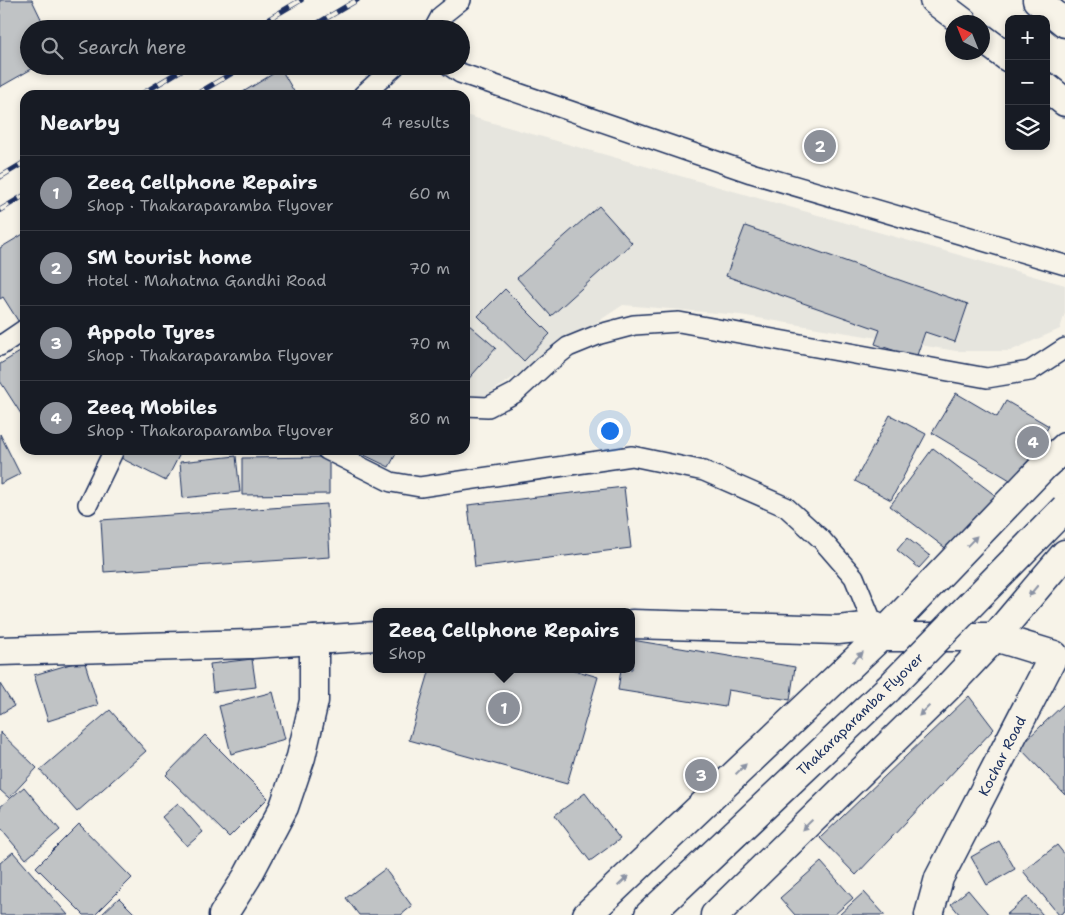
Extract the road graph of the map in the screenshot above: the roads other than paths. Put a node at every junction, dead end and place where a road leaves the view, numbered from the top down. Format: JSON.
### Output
{"nodes":[{"id":1,"x":461,"y":0,"type":"edge"},
{"id":2,"x":934,"y":0,"type":"edge"},
{"id":3,"x":1037,"y":0,"type":"edge"},
{"id":4,"x":954,"y":15,"type":"edge"},
{"id":5,"x":439,"y":20,"type":"edge"},
{"id":6,"x":1065,"y":23,"type":"edge"},
{"id":7,"x":990,"y":44,"type":"edge"},
{"id":8,"x":1005,"y":55,"type":"edge"},
{"id":9,"x":385,"y":75,"type":"edge"},
{"id":10,"x":466,"y":75,"type":"edge"},
{"id":11,"x":368,"y":90,"type":"edge"},
{"id":12,"x":1050,"y":90,"type":"edge"},
{"id":13,"x":1065,"y":102,"type":"edge"},
{"id":14,"x":1065,"y":265,"type":"edge"},
{"id":15,"x":20,"y":332,"type":"edge"},
{"id":16,"x":0,"y":346,"type":"edge"},
{"id":17,"x":1065,"y":348,"type":"edge"},
{"id":18,"x":470,"y":406,"type":"edge"},
{"id":19,"x":1065,"y":447,"type":"edge"},
{"id":20,"x":112,"y":455,"type":"edge"},
{"id":21,"x":337,"y":455,"type":"edge"},
{"id":22,"x":88,"y":504,"type":"dead end"},
{"id":23,"x":1065,"y":508,"type":"edge"},
{"id":24,"x":1065,"y":554,"type":"edge"},
{"id":25,"x":635,"y":624,"type":"edge"},
{"id":26,"x":877,"y":631,"type":"junction"},
{"id":27,"x":373,"y":636,"type":"edge"},
{"id":28,"x":995,"y":636,"type":"junction"},
{"id":29,"x":314,"y":640,"type":"junction"},
{"id":30,"x":0,"y":651,"type":"edge"},
{"id":31,"x":1059,"y":654,"type":"edge"},
{"id":32,"x":223,"y":915,"type":"edge"},
{"id":33,"x":588,"y":915,"type":"edge"},
{"id":34,"x":649,"y":915,"type":"edge"},
{"id":35,"x":715,"y":915,"type":"edge"},
{"id":36,"x":929,"y":915,"type":"edge"}],
"edges":[{"from":1,"to":5,"type":"lane"},
{"from":2,"to":4,"type":"street"},
{"from":3,"to":6,"type":"street"},
{"from":7,"to":8,"type":"street"},
{"from":9,"to":11,"type":"lane"},
{"from":10,"to":14,"type":"lane"},
{"from":12,"to":13,"type":"street"},
{"from":15,"to":16,"type":"lane"},
{"from":17,"to":18,"type":"lane"},
{"from":26,"to":19,"type":"street","one_way":true},
{"from":20,"to":22,"type":"lane"},
{"from":21,"to":26,"type":"lane"},
{"from":23,"to":34,"type":"street","name":"Thakaraparamba Flyover","bridge":true},
{"from":24,"to":28,"type":"street","one_way":true},
{"from":25,"to":26,"type":"street","name":"Kochar Road"},
{"from":26,"to":28,"type":"street","name":"Kochar Road"},
{"from":33,"to":26,"type":"street","one_way":true},
{"from":27,"to":29,"type":"street"},
{"from":28,"to":31,"type":"street","name":"Kochar Road"},
{"from":28,"to":35,"type":"street","one_way":true},
{"from":29,"to":30,"type":"street"},
{"from":29,"to":32,"type":"street"},
{"from":31,"to":36,"type":"street","name":"Kochar Road"}]}
